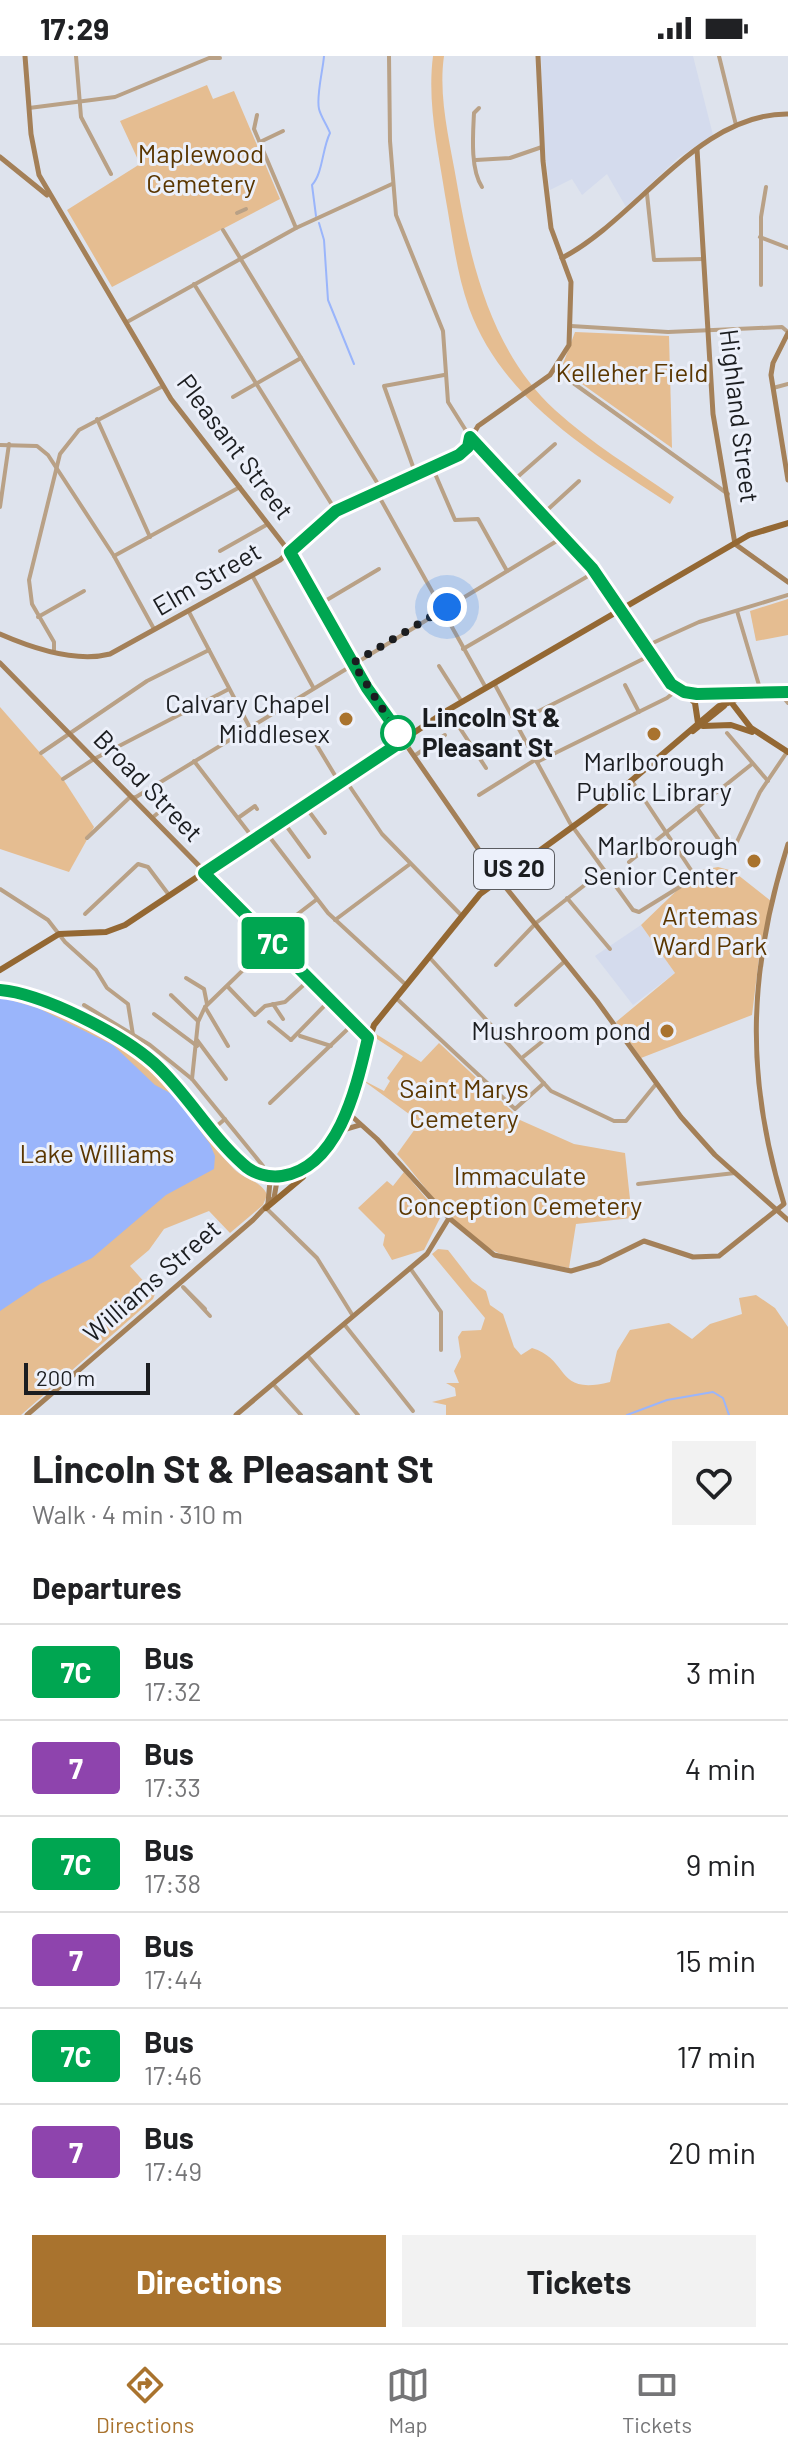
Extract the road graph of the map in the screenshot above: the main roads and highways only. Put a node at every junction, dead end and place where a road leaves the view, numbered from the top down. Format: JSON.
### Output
{"nodes":[{"id":1,"x":788,"y":523,"type":"edge"},
{"id":2,"x":681,"y":690,"type":"road end"},
{"id":3,"x":700,"y":724,"type":"junction"},
{"id":4,"x":763,"y":737,"type":"junction"},
{"id":5,"x":788,"y":752,"type":"edge"},
{"id":6,"x":0,"y":970,"type":"edge"},
{"id":7,"x":0,"y":990,"type":"edge"},
{"id":8,"x":316,"y":1159,"type":"junction"},
{"id":9,"x":308,"y":1170,"type":"junction"},
{"id":10,"x":273,"y":1180,"type":"junction"},
{"id":11,"x":266,"y":1208,"type":"road end"}],
"edges":[{"from":1,"to":6,"type":"main road"},
{"from":2,"to":3,"type":"main road"},
{"from":3,"to":4,"type":"main road"},
{"from":3,"to":4,"type":"main road","number":"US 20"},
{"from":3,"to":8,"type":"main road","number":"US 20"},
{"from":4,"to":5,"type":"main road"},
{"from":7,"to":10,"type":"main road"},
{"from":8,"to":9,"type":"main road","number":"US 20"},
{"from":8,"to":10,"type":"main road","number":"US 20"},
{"from":9,"to":10,"type":"main road"},
{"from":9,"to":11,"type":"main road"}]}
